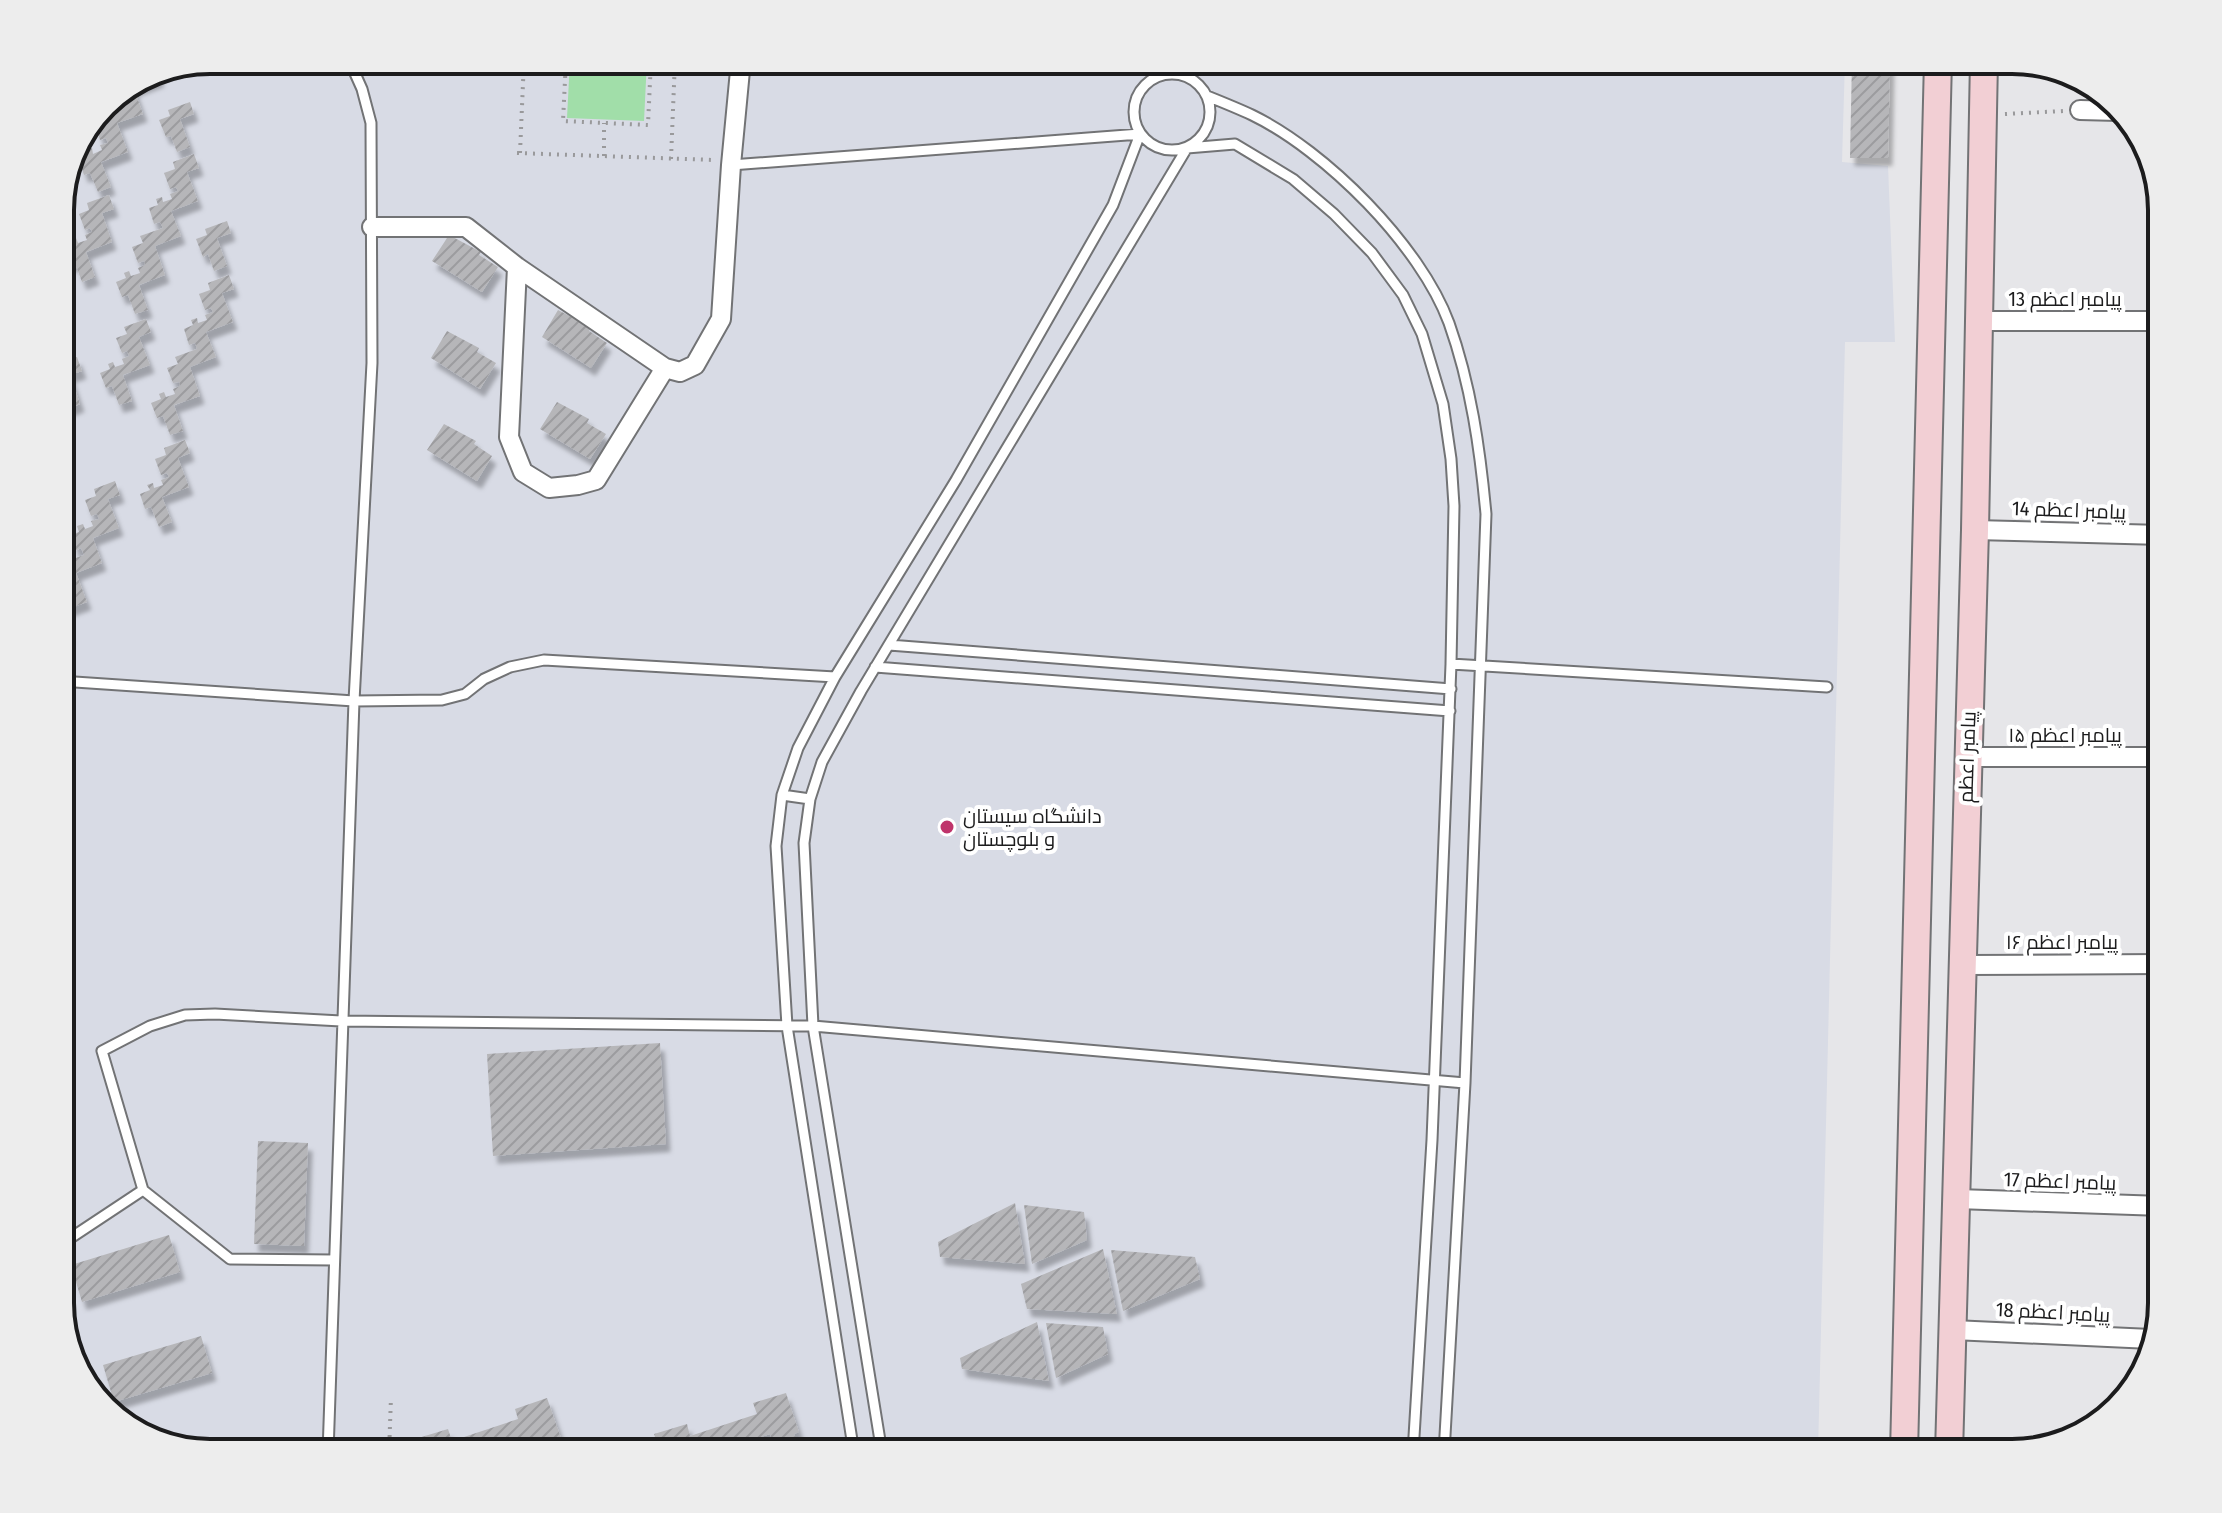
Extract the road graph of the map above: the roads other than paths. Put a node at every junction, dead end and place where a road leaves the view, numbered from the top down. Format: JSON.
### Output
{"nodes":[{"id":1,"x":355,"y":74,"type":"edge"},
{"id":2,"x":740,"y":74,"type":"edge"},
{"id":3,"x":1938,"y":74,"type":"edge"},
{"id":4,"x":1984,"y":74,"type":"edge"},
{"id":5,"x":1159,"y":76,"type":"joint"},
{"id":6,"x":1207,"y":96,"type":"junction"},
{"id":7,"x":2080,"y":110,"type":"road end"},
{"id":8,"x":2105,"y":111,"type":"edge"},
{"id":9,"x":1140,"y":134,"type":"junction"},
{"id":10,"x":1187,"y":148,"type":"junction"},
{"id":11,"x":731,"y":163,"type":"junction"},
{"id":12,"x":372,"y":227,"type":"junction"},
{"id":13,"x":517,"y":267,"type":"junction"},
{"id":14,"x":1978,"y":321,"type":"junction"},
{"id":15,"x":2148,"y":321,"type":"edge"},
{"id":16,"x":665,"y":368,"type":"junction"},
{"id":17,"x":1975,"y":530,"type":"junction"},
{"id":18,"x":2148,"y":535,"type":"edge"},
{"id":19,"x":889,"y":645,"type":"junction"},
{"id":20,"x":1451,"y":664,"type":"junction"},
{"id":21,"x":1479,"y":666,"type":"junction"},
{"id":22,"x":875,"y":667,"type":"junction"},
{"id":23,"x":835,"y":677,"type":"junction"},
{"id":24,"x":74,"y":682,"type":"edge"},
{"id":25,"x":1827,"y":687,"type":"dead end"},
{"id":26,"x":1451,"y":689,"type":"junction"},
{"id":27,"x":354,"y":701,"type":"junction"},
{"id":28,"x":1450,"y":711,"type":"junction"},
{"id":29,"x":1967,"y":757,"type":"junction"},
{"id":30,"x":2148,"y":757,"type":"edge"},
{"id":31,"x":782,"y":795,"type":"junction"},
{"id":32,"x":810,"y":799,"type":"junction"},
{"id":33,"x":2148,"y":964,"type":"edge"},
{"id":34,"x":1962,"y":965,"type":"junction"},
{"id":35,"x":341,"y":1021,"type":"junction"},
{"id":36,"x":787,"y":1026,"type":"junction"},
{"id":37,"x":813,"y":1026,"type":"junction"},
{"id":38,"x":1433,"y":1080,"type":"junction"},
{"id":39,"x":1465,"y":1083,"type":"junction"},
{"id":40,"x":143,"y":1190,"type":"junction"},
{"id":41,"x":1957,"y":1199,"type":"junction"},
{"id":42,"x":2148,"y":1206,"type":"edge"},
{"id":43,"x":74,"y":1236,"type":"edge"},
{"id":44,"x":334,"y":1260,"type":"junction"},
{"id":45,"x":1953,"y":1330,"type":"junction"},
{"id":46,"x":2143,"y":1339,"type":"edge"},
{"id":47,"x":328,"y":1439,"type":"edge"},
{"id":48,"x":852,"y":1439,"type":"edge"},
{"id":49,"x":880,"y":1439,"type":"edge"},
{"id":50,"x":1414,"y":1439,"type":"edge"},
{"id":51,"x":1445,"y":1439,"type":"edge"},
{"id":52,"x":1904,"y":1439,"type":"edge"},
{"id":53,"x":1949,"y":1439,"type":"edge"}],
"edges":[{"from":1,"to":12,"type":"lane"},
{"from":2,"to":11,"type":"street"},
{"from":3,"to":52,"type":"main road"},
{"from":4,"to":14,"type":"main road","name":"پیامبر اعظم"},
{"from":5,"to":6,"type":"lane"},
{"from":5,"to":9,"type":"lane"},
{"from":6,"to":10,"type":"lane"},
{"from":6,"to":21,"type":"lane"},
{"from":7,"to":8,"type":"street"},
{"from":9,"to":10,"type":"lane"},
{"from":9,"to":11,"type":"lane"},
{"from":9,"to":23,"type":"lane"},
{"from":10,"to":19,"type":"lane"},
{"from":10,"to":20,"type":"lane"},
{"from":11,"to":16,"type":"street"},
{"from":12,"to":13,"type":"street"},
{"from":12,"to":27,"type":"lane"},
{"from":13,"to":16,"type":"street"},
{"from":13,"to":16,"type":"street"},
{"from":14,"to":15,"type":"street","name":"پیامبر اعظم 13"},
{"from":14,"to":17,"type":"main road","name":"پیامبر اعظم"},
{"from":17,"to":18,"type":"street","name":"پیامبر اعظم 14"},
{"from":17,"to":29,"type":"main road","name":"پیامبر اعظم"},
{"from":19,"to":22,"type":"lane"},
{"from":19,"to":26,"type":"lane"},
{"from":20,"to":21,"type":"lane"},
{"from":20,"to":26,"type":"lane"},
{"from":21,"to":25,"type":"lane"},
{"from":21,"to":39,"type":"lane"},
{"from":22,"to":28,"type":"lane"},
{"from":22,"to":32,"type":"lane"},
{"from":23,"to":27,"type":"lane"},
{"from":23,"to":31,"type":"lane"},
{"from":24,"to":27,"type":"lane"},
{"from":26,"to":28,"type":"lane"},
{"from":27,"to":35,"type":"lane"},
{"from":28,"to":38,"type":"lane"},
{"from":29,"to":30,"type":"street","name":"پیامبر اعظم ۱۵"},
{"from":29,"to":34,"type":"main road","name":"پیامبر اعظم"},
{"from":31,"to":32,"type":"lane"},
{"from":31,"to":36,"type":"lane"},
{"from":32,"to":37,"type":"lane"},
{"from":33,"to":34,"type":"street","name":"پیامبر اعظم ۱۶"},
{"from":34,"to":41,"type":"main road","name":"پیامبر اعظم"},
{"from":35,"to":36,"type":"lane"},
{"from":35,"to":40,"type":"lane"},
{"from":35,"to":44,"type":"lane"},
{"from":36,"to":37,"type":"lane"},
{"from":36,"to":48,"type":"lane"},
{"from":37,"to":38,"type":"lane"},
{"from":37,"to":49,"type":"lane"},
{"from":38,"to":39,"type":"lane"},
{"from":38,"to":50,"type":"lane"},
{"from":39,"to":51,"type":"lane"},
{"from":40,"to":43,"type":"lane"},
{"from":40,"to":44,"type":"lane"},
{"from":41,"to":42,"type":"street","name":"پیامبر اعظم 17"},
{"from":41,"to":45,"type":"main road","name":"پیامبر اعظم"},
{"from":44,"to":47,"type":"lane"},
{"from":45,"to":46,"type":"street","name":"پیامبر اعظم 18"},
{"from":45,"to":53,"type":"main road","name":"پیامبر اعظم"}]}
